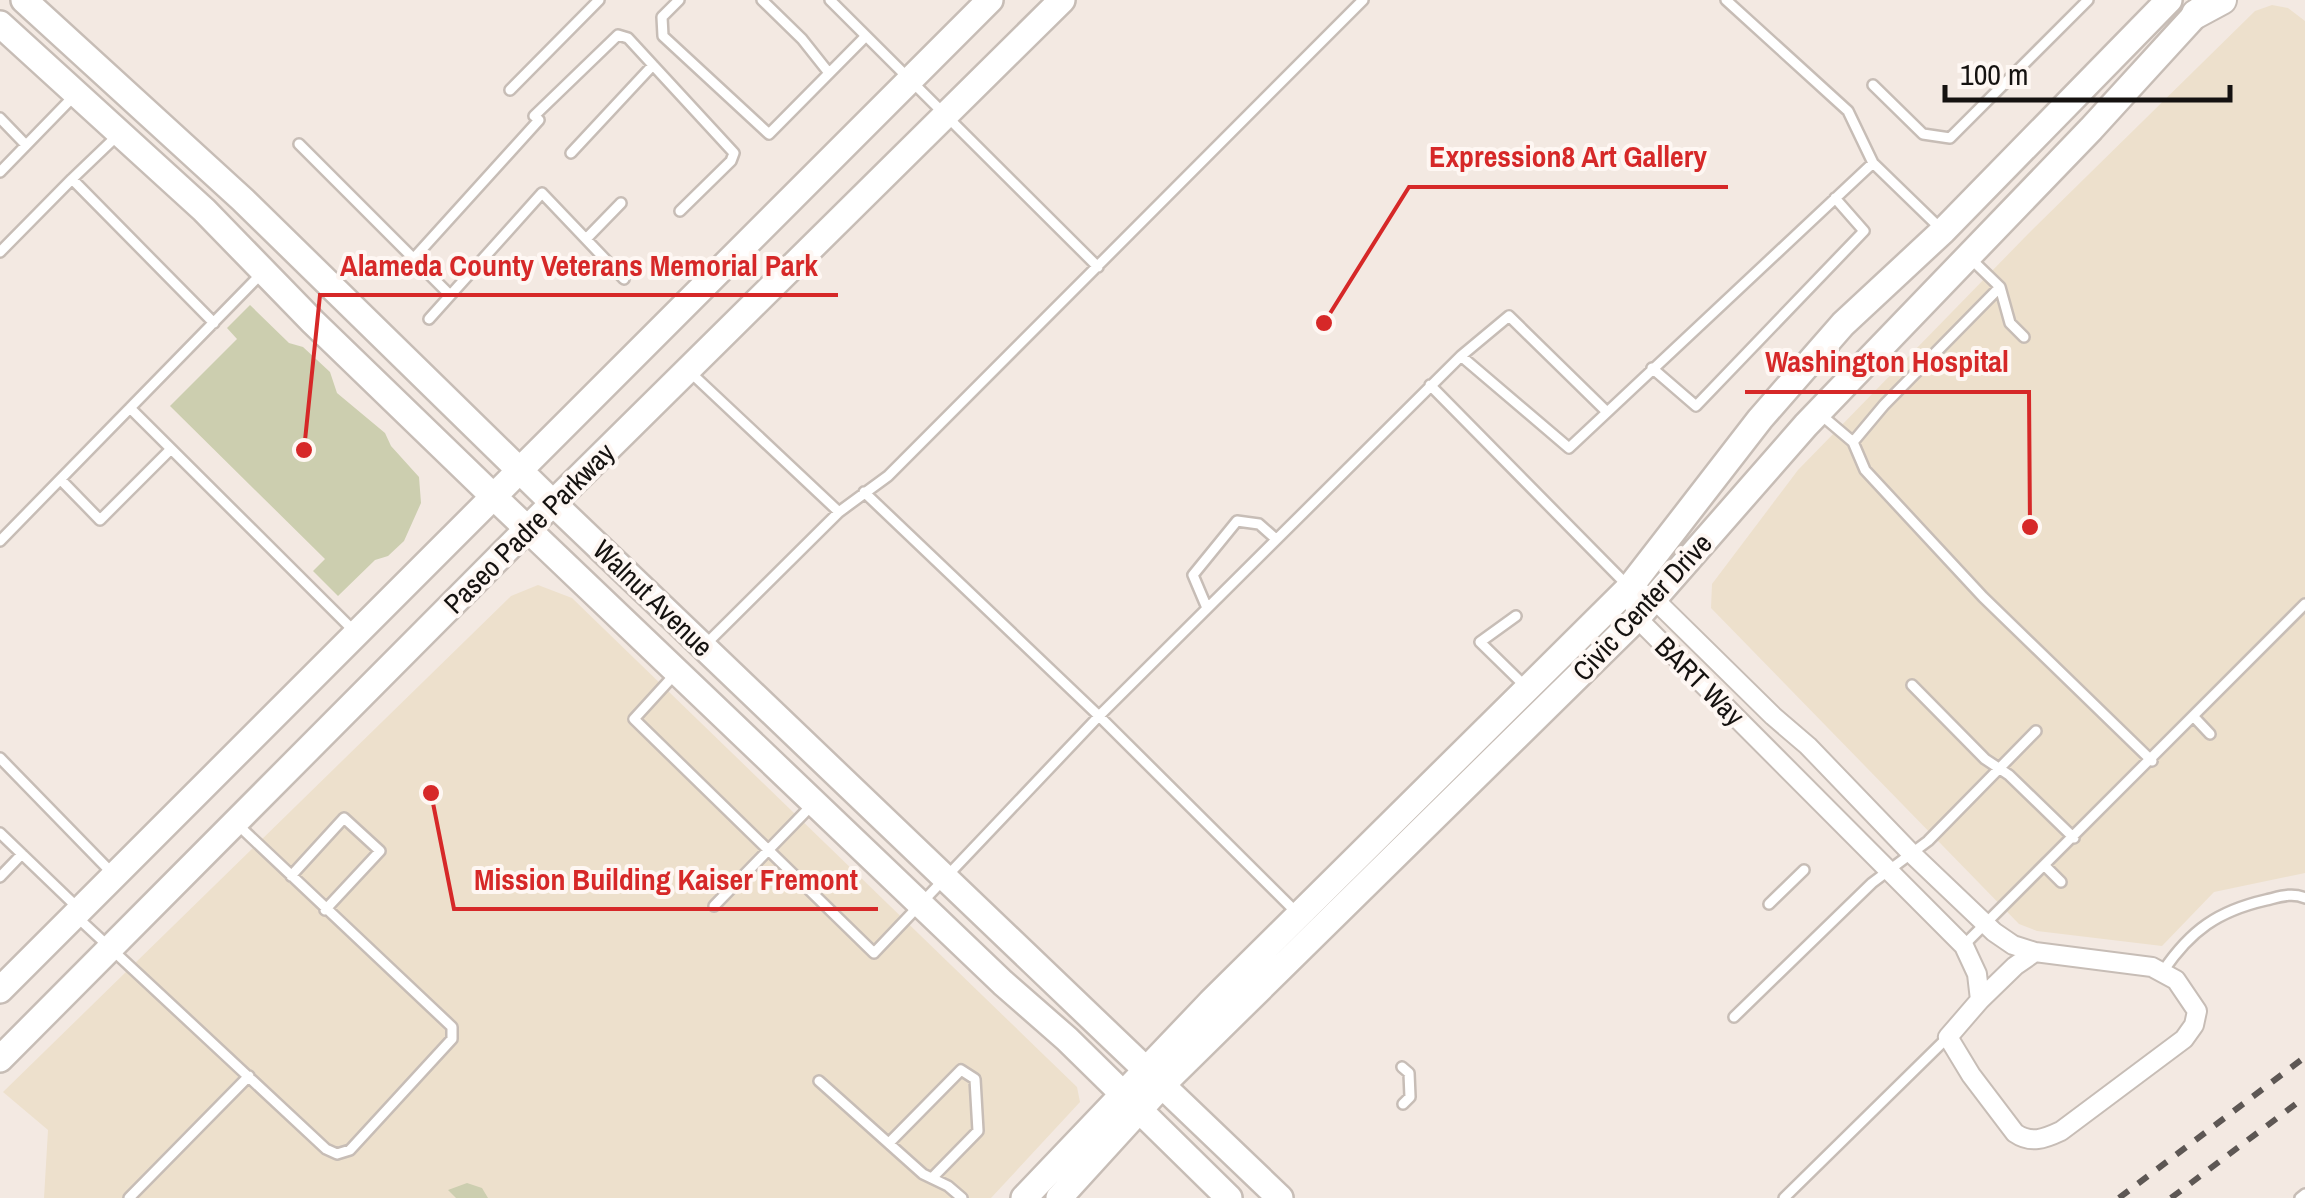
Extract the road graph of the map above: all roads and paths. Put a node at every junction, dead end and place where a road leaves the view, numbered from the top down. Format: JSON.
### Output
{"nodes":[{"id":1,"x":24,"y":0,"type":"edge"},
{"id":2,"x":598,"y":0,"type":"edge"},
{"id":3,"x":679,"y":0,"type":"edge"},
{"id":4,"x":762,"y":0,"type":"edge"},
{"id":5,"x":830,"y":0,"type":"edge"},
{"id":6,"x":990,"y":0,"type":"edge"},
{"id":7,"x":1062,"y":0,"type":"edge"},
{"id":8,"x":1363,"y":0,"type":"edge"},
{"id":9,"x":1726,"y":0,"type":"edge"},
{"id":10,"x":2088,"y":0,"type":"edge"},
{"id":11,"x":2169,"y":0,"type":"edge"},
{"id":12,"x":2222,"y":0,"type":"edge"},
{"id":13,"x":2202,"y":7,"type":"edge"},
{"id":14,"x":0,"y":24,"type":"edge"},
{"id":15,"x":866,"y":36,"type":"junction"},
{"id":16,"x":653,"y":65,"type":"junction"},
{"id":17,"x":829,"y":73,"type":"junction"},
{"id":18,"x":910,"y":80,"type":"junction"},
{"id":19,"x":1874,"y":85,"type":"dead end"},
{"id":20,"x":510,"y":90,"type":"dead end"},
{"id":21,"x":75,"y":95,"type":"junction"},
{"id":22,"x":946,"y":116,"type":"junction"},
{"id":23,"x":0,"y":118,"type":"edge"},
{"id":24,"x":119,"y":134,"type":"junction"},
{"id":25,"x":299,"y":144,"type":"dead end"},
{"id":26,"x":26,"y":145,"type":"junction"},
{"id":27,"x":571,"y":153,"type":"dead end"},
{"id":28,"x":1873,"y":163,"type":"junction"},
{"id":29,"x":0,"y":172,"type":"edge"},
{"id":30,"x":72,"y":179,"type":"junction"},
{"id":31,"x":1835,"y":198,"type":"junction"},
{"id":32,"x":621,"y":203,"type":"dead end"},
{"id":33,"x":680,"y":211,"type":"dead end"},
{"id":34,"x":1943,"y":231,"type":"junction"},
{"id":35,"x":586,"y":238,"type":"junction"},
{"id":36,"x":0,"y":252,"type":"edge"},
{"id":37,"x":1967,"y":255,"type":"junction"},
{"id":38,"x":414,"y":258,"type":"junction"},
{"id":39,"x":1098,"y":266,"type":"junction"},
{"id":40,"x":264,"y":271,"type":"junction"},
{"id":41,"x":624,"y":279,"type":"dead end"},
{"id":42,"x":2000,"y":288,"type":"junction"},
{"id":43,"x":449,"y":294,"type":"junction"},
{"id":44,"x":428,"y":318,"type":"dead end"},
{"id":45,"x":214,"y":322,"type":"junction"},
{"id":46,"x":2024,"y":337,"type":"dead end"},
{"id":47,"x":1461,"y":356,"type":"junction"},
{"id":48,"x":1652,"y":368,"type":"junction"},
{"id":49,"x":688,"y":370,"type":"junction"},
{"id":50,"x":1430,"y":385,"type":"junction"},
{"id":51,"x":130,"y":408,"type":"junction"},
{"id":52,"x":1606,"y":411,"type":"junction"},
{"id":53,"x":1818,"y":412,"type":"junction"},
{"id":54,"x":1853,"y":442,"type":"junction"},
{"id":55,"x":170,"y":449,"type":"junction"},
{"id":56,"x":520,"y":470,"type":"junction"},
{"id":57,"x":61,"y":480,"type":"junction"},
{"id":58,"x":864,"y":492,"type":"junction"},
{"id":59,"x":494,"y":497,"type":"junction"},
{"id":60,"x":553,"y":503,"type":"junction"},
{"id":61,"x":839,"y":512,"type":"junction"},
{"id":62,"x":528,"y":528,"type":"junction"},
{"id":63,"x":1276,"y":539,"type":"junction"},
{"id":64,"x":0,"y":542,"type":"edge"},
{"id":65,"x":1630,"y":587,"type":"junction"},
{"id":66,"x":2305,"y":604,"type":"edge"},
{"id":67,"x":1207,"y":608,"type":"junction"},
{"id":68,"x":1645,"y":608,"type":"junction"},
{"id":69,"x":1516,"y":616,"type":"dead end"},
{"id":70,"x":357,"y":634,"type":"junction"},
{"id":71,"x":704,"y":646,"type":"junction"},
{"id":72,"x":678,"y":671,"type":"junction"},
{"id":73,"x":1912,"y":685,"type":"dead end"},
{"id":74,"x":1526,"y":687,"type":"junction"},
{"id":75,"x":1099,"y":716,"type":"junction"},
{"id":76,"x":2194,"y":717,"type":"junction"},
{"id":77,"x":2036,"y":731,"type":"dead end"},
{"id":78,"x":2210,"y":734,"type":"dead end"},
{"id":79,"x":0,"y":758,"type":"edge"},
{"id":80,"x":2152,"y":761,"type":"junction"},
{"id":81,"x":2000,"y":768,"type":"junction"},
{"id":82,"x":814,"y":802,"type":"junction"},
{"id":83,"x":235,"y":823,"type":"junction"},
{"id":84,"x":0,"y":833,"type":"edge"},
{"id":85,"x":2074,"y":838,"type":"junction"},
{"id":86,"x":770,"y":850,"type":"junction"},
{"id":87,"x":22,"y":854,"type":"junction"},
{"id":88,"x":1911,"y":854,"type":"junction"},
{"id":89,"x":2046,"y":867,"type":"junction"},
{"id":90,"x":1804,"y":870,"type":"dead end"},
{"id":91,"x":1889,"y":870,"type":"junction"},
{"id":92,"x":115,"y":876,"type":"junction"},
{"id":93,"x":290,"y":876,"type":"junction"},
{"id":94,"x":0,"y":877,"type":"edge"},
{"id":95,"x":946,"y":877,"type":"junction"},
{"id":96,"x":2061,"y":882,"type":"dead end"},
{"id":97,"x":2305,"y":898,"type":"edge"},
{"id":98,"x":921,"y":904,"type":"junction"},
{"id":99,"x":1769,"y":904,"type":"dead end"},
{"id":100,"x":714,"y":906,"type":"dead end"},
{"id":101,"x":326,"y":910,"type":"junction"},
{"id":102,"x":78,"y":913,"type":"junction"},
{"id":103,"x":1300,"y":916,"type":"junction"},
{"id":104,"x":1985,"y":925,"type":"junction"},
{"id":105,"x":1964,"y":946,"type":"junction"},
{"id":106,"x":113,"y":949,"type":"junction"},
{"id":107,"x":2036,"y":952,"type":"junction"},
{"id":108,"x":2164,"y":971,"type":"junction"},
{"id":109,"x":0,"y":990,"type":"edge"},
{"id":110,"x":1980,"y":1000,"type":"junction"},
{"id":111,"x":1734,"y":1017,"type":"dead end"},
{"id":112,"x":1948,"y":1037,"type":"junction"},
{"id":113,"x":0,"y":1060,"type":"edge"},
{"id":114,"x":1402,"y":1066,"type":"dead end"},
{"id":115,"x":249,"y":1076,"type":"junction"},
{"id":116,"x":1154,"y":1078,"type":"junction"},
{"id":117,"x":820,"y":1081,"type":"dead end"},
{"id":118,"x":1130,"y":1103,"type":"junction"},
{"id":119,"x":1403,"y":1104,"type":"dead end"},
{"id":120,"x":889,"y":1143,"type":"junction"},
{"id":121,"x":932,"y":1178,"type":"junction"},
{"id":122,"x":129,"y":1198,"type":"edge"},
{"id":123,"x":962,"y":1198,"type":"edge"},
{"id":124,"x":1024,"y":1198,"type":"edge"},
{"id":125,"x":1059,"y":1198,"type":"edge"},
{"id":126,"x":1229,"y":1198,"type":"edge"},
{"id":127,"x":1280,"y":1198,"type":"edge"},
{"id":128,"x":1784,"y":1198,"type":"edge"}],
"edges":[{"from":1,"to":56,"type":"main road","name":"Walnut Avenue"},
{"from":2,"to":20,"type":"lane"},
{"from":3,"to":17,"type":"lane"},
{"from":4,"to":17,"type":"lane"},
{"from":5,"to":15,"type":"lane"},
{"from":6,"to":18,"type":"main road","name":"Paseo Padre Parkway"},
{"from":7,"to":22,"type":"main road","name":"Paseo Padre Parkway"},
{"from":8,"to":39,"type":"lane"},
{"from":9,"to":28,"type":"lane"},
{"from":10,"to":19,"type":"lane"},
{"from":11,"to":34,"type":"main road","name":"Civic Center Drive"},
{"from":12,"to":13,"type":"main road"},
{"from":13,"to":37,"type":"main road","name":"Civic Center Drive"},
{"from":14,"to":21,"type":"main road","name":"Walnut Avenue"},
{"from":15,"to":17,"type":"lane"},
{"from":15,"to":18,"type":"lane"},
{"from":16,"to":27,"type":"lane"},
{"from":16,"to":33,"type":"lane"},
{"from":16,"to":38,"type":"lane"},
{"from":18,"to":22,"type":"lane"},
{"from":18,"to":56,"type":"main road","name":"Paseo Padre Parkway"},
{"from":21,"to":24,"type":"main road","name":"Walnut Avenue"},
{"from":21,"to":26,"type":"lane"},
{"from":22,"to":39,"type":"lane"},
{"from":22,"to":49,"type":"main road","name":"Paseo Padre Parkway"},
{"from":23,"to":26,"type":"lane"},
{"from":24,"to":30,"type":"lane"},
{"from":24,"to":40,"type":"main road","name":"Walnut Avenue"},
{"from":25,"to":38,"type":"lane"},
{"from":26,"to":29,"type":"lane"},
{"from":28,"to":31,"type":"lane"},
{"from":28,"to":34,"type":"lane"},
{"from":30,"to":36,"type":"lane"},
{"from":30,"to":45,"type":"lane"},
{"from":31,"to":48,"type":"lane"},
{"from":31,"to":48,"type":"lane"},
{"from":32,"to":35,"type":"lane"},
{"from":34,"to":65,"type":"main road","name":"Civic Center Drive"},
{"from":35,"to":41,"type":"lane"},
{"from":35,"to":43,"type":"lane"},
{"from":37,"to":42,"type":"lane"},
{"from":37,"to":53,"type":"main road","name":"Civic Center Drive"},
{"from":38,"to":43,"type":"lane"},
{"from":39,"to":58,"type":"lane"},
{"from":40,"to":45,"type":"lane"},
{"from":40,"to":59,"type":"main road","name":"Walnut Avenue"},
{"from":42,"to":46,"type":"lane"},
{"from":42,"to":54,"type":"lane"},
{"from":43,"to":44,"type":"lane"},
{"from":45,"to":51,"type":"lane"},
{"from":47,"to":50,"type":"lane"},
{"from":47,"to":52,"type":"lane"},
{"from":47,"to":52,"type":"lane"},
{"from":48,"to":52,"type":"lane"},
{"from":49,"to":60,"type":"main road","name":"Paseo Padre Parkway"},
{"from":49,"to":61,"type":"lane"},
{"from":50,"to":63,"type":"lane"},
{"from":50,"to":65,"type":"lane"},
{"from":51,"to":55,"type":"lane"},
{"from":51,"to":57,"type":"lane"},
{"from":53,"to":54,"type":"lane"},
{"from":53,"to":68,"type":"main road","name":"Civic Center Drive"},
{"from":54,"to":80,"type":"lane"},
{"from":55,"to":57,"type":"lane"},
{"from":55,"to":70,"type":"lane"},
{"from":56,"to":59,"type":"main road","name":"Paseo Padre Parkway"},
{"from":56,"to":60,"type":"main road","name":"Walnut Avenue"},
{"from":57,"to":64,"type":"lane"},
{"from":58,"to":61,"type":"lane"},
{"from":58,"to":75,"type":"lane"},
{"from":59,"to":62,"type":"main road","name":"Walnut Avenue"},
{"from":59,"to":70,"type":"main road","name":"Paseo Padre Parkway"},
{"from":60,"to":62,"type":"main road","name":"Paseo Padre Parkway"},
{"from":60,"to":71,"type":"main road","name":"Walnut Avenue"},
{"from":61,"to":71,"type":"lane"},
{"from":62,"to":72,"type":"main road","name":"Walnut Avenue"},
{"from":62,"to":83,"type":"main road","name":"Paseo Padre Parkway"},
{"from":63,"to":67,"type":"lane"},
{"from":63,"to":67,"type":"lane"},
{"from":65,"to":68,"type":"street","name":"BART Way"},
{"from":65,"to":74,"type":"main road","name":"Civic Center Drive"},
{"from":66,"to":76,"type":"lane"},
{"from":67,"to":75,"type":"lane"},
{"from":68,"to":88,"type":"street","name":"BART Way"},
{"from":68,"to":91,"type":"street","name":"BART Way"},
{"from":68,"to":116,"type":"main road","name":"Civic Center Drive"},
{"from":69,"to":74,"type":"lane"},
{"from":70,"to":92,"type":"main road","name":"Paseo Padre Parkway"},
{"from":71,"to":95,"type":"main road","name":"Walnut Avenue"},
{"from":72,"to":82,"type":"main road","name":"Walnut Avenue"},
{"from":72,"to":86,"type":"lane"},
{"from":73,"to":81,"type":"lane"},
{"from":74,"to":103,"type":"main road","name":"Civic Center Drive"},
{"from":75,"to":95,"type":"lane"},
{"from":75,"to":103,"type":"lane"},
{"from":76,"to":78,"type":"lane"},
{"from":76,"to":80,"type":"lane"},
{"from":77,"to":81,"type":"lane"},
{"from":79,"to":92,"type":"lane"},
{"from":80,"to":85,"type":"lane"},
{"from":81,"to":85,"type":"lane"},
{"from":81,"to":88,"type":"lane"},
{"from":82,"to":86,"type":"lane"},
{"from":82,"to":98,"type":"main road","name":"Walnut Avenue"},
{"from":83,"to":93,"type":"lane"},
{"from":83,"to":106,"type":"main road","name":"Paseo Padre Parkway"},
{"from":84,"to":87,"type":"lane"},
{"from":85,"to":89,"type":"lane"},
{"from":86,"to":98,"type":"lane"},
{"from":86,"to":100,"type":"lane"},
{"from":87,"to":94,"type":"lane"},
{"from":87,"to":102,"type":"lane"},
{"from":88,"to":91,"type":"lane"},
{"from":88,"to":104,"type":"street","name":"BART Way"},
{"from":89,"to":96,"type":"lane"},
{"from":89,"to":104,"type":"lane"},
{"from":90,"to":99,"type":"lane"},
{"from":91,"to":105,"type":"street","name":"BART Way"},
{"from":91,"to":111,"type":"lane"},
{"from":92,"to":102,"type":"main road","name":"Paseo Padre Parkway"},
{"from":93,"to":101,"type":"lane"},
{"from":93,"to":101,"type":"lane"},
{"from":95,"to":98,"type":"lane"},
{"from":95,"to":116,"type":"main road","name":"Walnut Avenue"},
{"from":97,"to":108,"type":"lane"},
{"from":98,"to":118,"type":"main road","name":"Walnut Avenue"},
{"from":101,"to":115,"type":"lane"},
{"from":102,"to":106,"type":"lane"},
{"from":102,"to":109,"type":"main road","name":"Paseo Padre Parkway"},
{"from":103,"to":116,"type":"main road","name":"Civic Center Drive"},
{"from":104,"to":105,"type":"lane"},
{"from":104,"to":107,"type":"street","name":"BART Way"},
{"from":105,"to":110,"type":"street","name":"BART Way"},
{"from":106,"to":113,"type":"main road","name":"Paseo Padre Parkway"},
{"from":106,"to":115,"type":"lane"},
{"from":107,"to":108,"type":"street","name":"BART Way"},
{"from":107,"to":110,"type":"street"},
{"from":108,"to":112,"type":"street"},
{"from":110,"to":112,"type":"street"},
{"from":112,"to":128,"type":"lane"},
{"from":114,"to":119,"type":"lane"},
{"from":115,"to":122,"type":"lane"},
{"from":116,"to":118,"type":"main road","name":"Civic Center Drive"},
{"from":116,"to":127,"type":"main road","name":"Walnut Avenue"},
{"from":117,"to":120,"type":"lane"},
{"from":118,"to":124,"type":"main road","name":"Civic Center Drive"},
{"from":118,"to":125,"type":"main road","name":"Civic Center Drive"},
{"from":118,"to":126,"type":"main road","name":"Walnut Avenue"},
{"from":120,"to":121,"type":"lane"},
{"from":120,"to":121,"type":"lane"},
{"from":121,"to":123,"type":"lane"}]}
